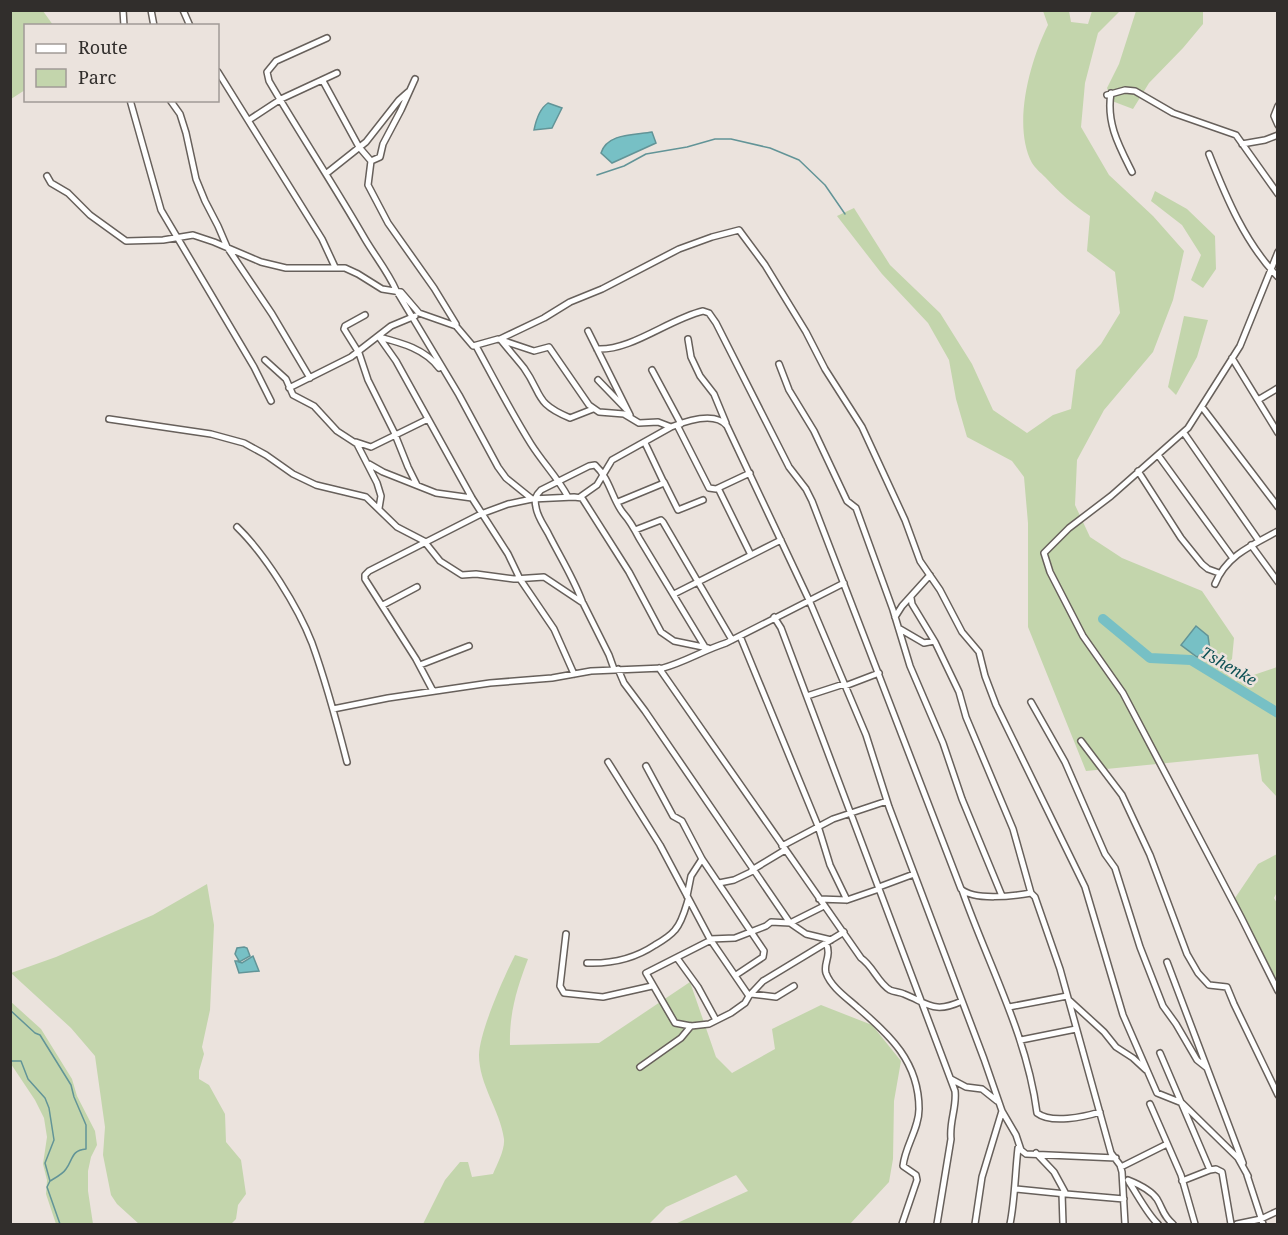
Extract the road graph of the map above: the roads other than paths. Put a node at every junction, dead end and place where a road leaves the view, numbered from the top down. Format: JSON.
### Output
{"nodes":[{"id":1,"x":183,"y":10,"type":"edge"},
{"id":2,"x":189,"y":24,"type":"edge"},
{"id":3,"x":327,"y":38,"type":"dead end"},
{"id":4,"x":337,"y":73,"type":"dead end"},
{"id":5,"x":219,"y":74,"type":"edge"},
{"id":6,"x":415,"y":79,"type":"dead end"},
{"id":7,"x":322,"y":81,"type":"junction"},
{"id":8,"x":409,"y":90,"type":"junction"},
{"id":9,"x":281,"y":99,"type":"junction"},
{"id":10,"x":131,"y":102,"type":"edge"},
{"id":11,"x":171,"y":102,"type":"edge"},
{"id":12,"x":1278,"y":106,"type":"edge"},
{"id":13,"x":249,"y":120,"type":"junction"},
{"id":14,"x":1278,"y":124,"type":"edge"},
{"id":15,"x":1278,"y":135,"type":"edge"},
{"id":16,"x":1242,"y":144,"type":"junction"},
{"id":17,"x":360,"y":148,"type":"junction"},
{"id":18,"x":1209,"y":154,"type":"dead end"},
{"id":19,"x":371,"y":161,"type":"junction"},
{"id":20,"x":1131,"y":172,"type":"dead end"},
{"id":21,"x":327,"y":173,"type":"junction"},
{"id":22,"x":46,"y":176,"type":"dead end"},
{"id":23,"x":1278,"y":194,"type":"edge"},
{"id":24,"x":177,"y":238,"type":"junction"},
{"id":25,"x":226,"y":247,"type":"junction"},
{"id":26,"x":1278,"y":252,"type":"edge"},
{"id":27,"x":335,"y":267,"type":"junction"},
{"id":28,"x":1270,"y":270,"type":"junction"},
{"id":29,"x":1278,"y":277,"type":"edge"},
{"id":30,"x":396,"y":290,"type":"junction"},
{"id":31,"x":365,"y":315,"type":"dead end"},
{"id":32,"x":422,"y":315,"type":"junction"},
{"id":33,"x":413,"y":317,"type":"junction"},
{"id":34,"x":456,"y":326,"type":"junction"},
{"id":35,"x":588,"y":331,"type":"dead end"},
{"id":36,"x":379,"y":336,"type":"junction"},
{"id":37,"x":500,"y":339,"type":"junction"},
{"id":38,"x":688,"y":339,"type":"dead end"},
{"id":39,"x":476,"y":346,"type":"junction"},
{"id":40,"x":597,"y":349,"type":"junction"},
{"id":41,"x":359,"y":353,"type":"junction"},
{"id":42,"x":1232,"y":358,"type":"junction"},
{"id":43,"x":265,"y":360,"type":"dead end"},
{"id":44,"x":779,"y":364,"type":"dead end"},
{"id":45,"x":652,"y":370,"type":"dead end"},
{"id":46,"x":309,"y":378,"type":"junction"},
{"id":47,"x":598,"y":380,"type":"dead end"},
{"id":48,"x":452,"y":383,"type":"junction"},
{"id":49,"x":289,"y":388,"type":"junction"},
{"id":50,"x":1278,"y":388,"type":"edge"},
{"id":51,"x":1258,"y":400,"type":"junction"},
{"id":52,"x":271,"y":401,"type":"dead end"},
{"id":53,"x":1202,"y":407,"type":"junction"},
{"id":54,"x":593,"y":409,"type":"junction"},
{"id":55,"x":629,"y":413,"type":"junction"},
{"id":56,"x":109,"y":419,"type":"dead end"},
{"id":57,"x":428,"y":419,"type":"junction"},
{"id":58,"x":726,"y":423,"type":"junction"},
{"id":59,"x":1275,"y":423,"type":"edge"},
{"id":60,"x":676,"y":425,"type":"junction"},
{"id":61,"x":1184,"y":433,"type":"junction"},
{"id":62,"x":1278,"y":433,"type":"edge"},
{"id":63,"x":396,"y":435,"type":"junction"},
{"id":64,"x":354,"y":442,"type":"junction"},
{"id":65,"x":645,"y":443,"type":"junction"},
{"id":66,"x":1158,"y":455,"type":"junction"},
{"id":67,"x":367,"y":462,"type":"junction"},
{"id":68,"x":1138,"y":471,"type":"junction"},
{"id":69,"x":750,"y":472,"type":"junction"},
{"id":70,"x":604,"y":474,"type":"junction"},
{"id":71,"x":559,"y":481,"type":"junction"},
{"id":72,"x":664,"y":482,"type":"junction"},
{"id":73,"x":417,"y":485,"type":"junction"},
{"id":74,"x":718,"y":488,"type":"junction"},
{"id":75,"x":568,"y":497,"type":"junction"},
{"id":76,"x":580,"y":497,"type":"junction"},
{"id":77,"x":472,"y":498,"type":"junction"},
{"id":78,"x":534,"y":499,"type":"junction"},
{"id":79,"x":703,"y":500,"type":"dead end"},
{"id":80,"x":618,"y":502,"type":"junction"},
{"id":81,"x":1278,"y":507,"type":"edge"},
{"id":82,"x":379,"y":508,"type":"junction"},
{"id":83,"x":481,"y":514,"type":"junction"},
{"id":84,"x":237,"y":527,"type":"dead end"},
{"id":85,"x":635,"y":530,"type":"junction"},
{"id":86,"x":1278,"y":531,"type":"edge"},
{"id":87,"x":781,"y":540,"type":"junction"},
{"id":88,"x":1259,"y":541,"type":"junction"},
{"id":89,"x":427,"y":543,"type":"junction"},
{"id":90,"x":1251,"y":545,"type":"junction"},
{"id":91,"x":751,"y":555,"type":"junction"},
{"id":92,"x":1232,"y":557,"type":"junction"},
{"id":93,"x":1219,"y":573,"type":"junction"},
{"id":94,"x":930,"y":575,"type":"junction"},
{"id":95,"x":520,"y":579,"type":"junction"},
{"id":96,"x":699,"y":581,"type":"junction"},
{"id":97,"x":1278,"y":582,"type":"edge"},
{"id":98,"x":844,"y":583,"type":"junction"},
{"id":99,"x":1215,"y":584,"type":"dead end"},
{"id":100,"x":417,"y":587,"type":"dead end"},
{"id":101,"x":674,"y":594,"type":"junction"},
{"id":102,"x":911,"y":598,"type":"junction"},
{"id":103,"x":809,"y":600,"type":"junction"},
{"id":104,"x":583,"y":603,"type":"junction"},
{"id":105,"x":383,"y":605,"type":"junction"},
{"id":106,"x":774,"y":617,"type":"junction"},
{"id":107,"x":895,"y":618,"type":"junction"},
{"id":108,"x":899,"y":628,"type":"junction"},
{"id":109,"x":740,"y":636,"type":"junction"},
{"id":110,"x":732,"y":640,"type":"junction"},
{"id":111,"x":934,"y":641,"type":"junction"},
{"id":112,"x":469,"y":646,"type":"dead end"},
{"id":113,"x":706,"y":648,"type":"junction"},
{"id":114,"x":420,"y":665,"type":"junction"},
{"id":115,"x":659,"y":668,"type":"junction"},
{"id":116,"x":616,"y":669,"type":"junction"},
{"id":117,"x":879,"y":673,"type":"junction"},
{"id":118,"x":574,"y":674,"type":"junction"},
{"id":119,"x":844,"y":685,"type":"junction"},
{"id":120,"x":433,"y":691,"type":"junction"},
{"id":121,"x":807,"y":696,"type":"junction"},
{"id":122,"x":1031,"y":702,"type":"dead end"},
{"id":123,"x":333,"y":709,"type":"junction"},
{"id":124,"x":1081,"y":741,"type":"dead end"},
{"id":125,"x":348,"y":762,"type":"dead end"},
{"id":126,"x":608,"y":762,"type":"dead end"},
{"id":127,"x":646,"y":766,"type":"dead end"},
{"id":128,"x":887,"y":801,"type":"junction"},
{"id":129,"x":851,"y":814,"type":"junction"},
{"id":130,"x":818,"y":826,"type":"junction"},
{"id":131,"x":784,"y":848,"type":"junction"},
{"id":132,"x":702,"y":859,"type":"junction"},
{"id":133,"x":753,"y":870,"type":"junction"},
{"id":134,"x":914,"y":874,"type":"junction"},
{"id":135,"x":719,"y":883,"type":"junction"},
{"id":136,"x":879,"y":888,"type":"junction"},
{"id":137,"x":961,"y":889,"type":"junction"},
{"id":138,"x":1031,"y":893,"type":"junction"},
{"id":139,"x":1002,"y":896,"type":"junction"},
{"id":140,"x":687,"y":898,"type":"junction"},
{"id":141,"x":819,"y":898,"type":"junction"},
{"id":142,"x":847,"y":900,"type":"junction"},
{"id":143,"x":837,"y":901,"type":"junction"},
{"id":144,"x":824,"y":906,"type":"junction"},
{"id":145,"x":790,"y":923,"type":"junction"},
{"id":146,"x":749,"y":931,"type":"junction"},
{"id":147,"x":844,"y":932,"type":"junction"},
{"id":148,"x":566,"y":934,"type":"dead end"},
{"id":149,"x":711,"y":939,"type":"junction"},
{"id":150,"x":828,"y":941,"type":"junction"},
{"id":151,"x":677,"y":958,"type":"junction"},
{"id":152,"x":1167,"y":962,"type":"dead end"},
{"id":153,"x":587,"y":963,"type":"dead end"},
{"id":154,"x":736,"y":975,"type":"junction"},
{"id":155,"x":652,"y":986,"type":"junction"},
{"id":156,"x":794,"y":986,"type":"dead end"},
{"id":157,"x":1278,"y":991,"type":"edge"},
{"id":158,"x":750,"y":995,"type":"junction"},
{"id":159,"x":1068,"y":998,"type":"junction"},
{"id":160,"x":962,"y":1001,"type":"junction"},
{"id":161,"x":924,"y":1005,"type":"junction"},
{"id":162,"x":1009,"y":1007,"type":"junction"},
{"id":163,"x":716,"y":1020,"type":"junction"},
{"id":164,"x":691,"y":1026,"type":"junction"},
{"id":165,"x":1076,"y":1029,"type":"junction"},
{"id":166,"x":1021,"y":1040,"type":"junction"},
{"id":167,"x":1160,"y":1053,"type":"dead end"},
{"id":168,"x":640,"y":1066,"type":"dead end"},
{"id":169,"x":1207,"y":1068,"type":"junction"},
{"id":170,"x":1147,"y":1071,"type":"junction"},
{"id":171,"x":951,"y":1079,"type":"junction"},
{"id":172,"x":1278,"y":1095,"type":"edge"},
{"id":173,"x":998,"y":1102,"type":"junction"},
{"id":174,"x":1182,"y":1103,"type":"junction"},
{"id":175,"x":1150,"y":1104,"type":"dead end"},
{"id":176,"x":1002,"y":1111,"type":"junction"},
{"id":177,"x":1100,"y":1112,"type":"junction"},
{"id":178,"x":1167,"y":1144,"type":"junction"},
{"id":179,"x":1019,"y":1146,"type":"junction"},
{"id":180,"x":1036,"y":1153,"type":"junction"},
{"id":181,"x":1116,"y":1158,"type":"junction"},
{"id":182,"x":1121,"y":1167,"type":"junction"},
{"id":183,"x":1210,"y":1170,"type":"junction"},
{"id":184,"x":1122,"y":1174,"type":"junction"},
{"id":185,"x":1248,"y":1176,"type":"junction"},
{"id":186,"x":1128,"y":1180,"type":"junction"},
{"id":187,"x":1182,"y":1181,"type":"junction"},
{"id":188,"x":1016,"y":1189,"type":"junction"},
{"id":189,"x":1064,"y":1193,"type":"junction"},
{"id":190,"x":1124,"y":1199,"type":"junction"},
{"id":191,"x":1278,"y":1211,"type":"edge"},
{"id":192,"x":1262,"y":1221,"type":"edge"},
{"id":193,"x":902,"y":1224,"type":"edge"},
{"id":194,"x":937,"y":1224,"type":"edge"},
{"id":195,"x":975,"y":1224,"type":"edge"},
{"id":196,"x":1010,"y":1224,"type":"edge"},
{"id":197,"x":1063,"y":1224,"type":"edge"},
{"id":198,"x":1125,"y":1224,"type":"edge"},
{"id":199,"x":1158,"y":1224,"type":"edge"},
{"id":200,"x":1173,"y":1224,"type":"edge"},
{"id":201,"x":1195,"y":1224,"type":"edge"},
{"id":202,"x":1231,"y":1224,"type":"edge"},
{"id":203,"x":1237,"y":1224,"type":"edge"}],
"edges":[{"from":1,"to":2,"type":"street"},
{"from":3,"to":9,"type":"street"},
{"from":4,"to":7,"type":"street"},
{"from":5,"to":13,"type":"street"},
{"from":6,"to":8,"type":"street"},
{"from":7,"to":9,"type":"street"},
{"from":7,"to":17,"type":"street"},
{"from":8,"to":17,"type":"street"},
{"from":8,"to":19,"type":"street"},
{"from":9,"to":13,"type":"street"},
{"from":9,"to":21,"type":"street"},
{"from":10,"to":24,"type":"street"},
{"from":11,"to":25,"type":"street"},
{"from":12,"to":14,"type":"street"},
{"from":13,"to":27,"type":"street"},
{"from":15,"to":16,"type":"street"},
{"from":16,"to":20,"type":"street"},
{"from":16,"to":23,"type":"street"},
{"from":17,"to":19,"type":"street"},
{"from":17,"to":21,"type":"street"},
{"from":18,"to":28,"type":"street"},
{"from":19,"to":34,"type":"street"},
{"from":21,"to":30,"type":"street"},
{"from":22,"to":24,"type":"street"},
{"from":24,"to":25,"type":"street"},
{"from":24,"to":52,"type":"street"},
{"from":25,"to":27,"type":"street"},
{"from":25,"to":46,"type":"street"},
{"from":26,"to":28,"type":"street"},
{"from":27,"to":30,"type":"street"},
{"from":28,"to":29,"type":"street"},
{"from":28,"to":42,"type":"street"},
{"from":30,"to":32,"type":"street"},
{"from":30,"to":33,"type":"street"},
{"from":31,"to":41,"type":"street"},
{"from":32,"to":33,"type":"street"},
{"from":32,"to":34,"type":"street"},
{"from":33,"to":36,"type":"street"},
{"from":33,"to":48,"type":"street"},
{"from":34,"to":39,"type":"street"},
{"from":35,"to":40,"type":"street"},
{"from":36,"to":41,"type":"street"},
{"from":36,"to":48,"type":"street"},
{"from":36,"to":57,"type":"street"},
{"from":37,"to":39,"type":"street"},
{"from":37,"to":54,"type":"street"},
{"from":37,"to":54,"type":"street"},
{"from":37,"to":94,"type":"street"},
{"from":38,"to":58,"type":"street"},
{"from":39,"to":71,"type":"street"},
{"from":40,"to":55,"type":"street"},
{"from":40,"to":98,"type":"street"},
{"from":41,"to":46,"type":"street"},
{"from":41,"to":63,"type":"street"},
{"from":42,"to":51,"type":"street"},
{"from":42,"to":53,"type":"street"},
{"from":43,"to":49,"type":"street"},
{"from":44,"to":107,"type":"street"},
{"from":45,"to":60,"type":"street"},
{"from":46,"to":49,"type":"street"},
{"from":47,"to":55,"type":"street"},
{"from":48,"to":78,"type":"street"},
{"from":49,"to":64,"type":"street"},
{"from":50,"to":51,"type":"street"},
{"from":51,"to":59,"type":"street"},
{"from":53,"to":61,"type":"street"},
{"from":53,"to":81,"type":"street"},
{"from":54,"to":55,"type":"street"},
{"from":55,"to":60,"type":"street"},
{"from":56,"to":82,"type":"street"},
{"from":57,"to":63,"type":"street"},
{"from":57,"to":77,"type":"street"},
{"from":58,"to":60,"type":"street"},
{"from":58,"to":69,"type":"street"},
{"from":59,"to":62,"type":"street"},
{"from":60,"to":65,"type":"street"},
{"from":60,"to":74,"type":"street"},
{"from":61,"to":66,"type":"street"},
{"from":61,"to":88,"type":"street"},
{"from":63,"to":64,"type":"street"},
{"from":63,"to":73,"type":"street"},
{"from":64,"to":67,"type":"street"},
{"from":65,"to":70,"type":"street"},
{"from":65,"to":72,"type":"street"},
{"from":66,"to":68,"type":"street"},
{"from":66,"to":92,"type":"street"},
{"from":67,"to":73,"type":"street"},
{"from":67,"to":82,"type":"street"},
{"from":68,"to":93,"type":"street"},
{"from":68,"to":157,"type":"street"},
{"from":69,"to":74,"type":"street"},
{"from":69,"to":87,"type":"street"},
{"from":70,"to":71,"type":"street"},
{"from":70,"to":76,"type":"street"},
{"from":70,"to":80,"type":"street"},
{"from":71,"to":75,"type":"street"},
{"from":71,"to":78,"type":"street"},
{"from":72,"to":79,"type":"street"},
{"from":72,"to":80,"type":"street"},
{"from":73,"to":77,"type":"street"},
{"from":74,"to":91,"type":"street"},
{"from":75,"to":76,"type":"street"},
{"from":75,"to":78,"type":"street"},
{"from":76,"to":113,"type":"street"},
{"from":77,"to":83,"type":"street"},
{"from":78,"to":83,"type":"street"},
{"from":78,"to":104,"type":"street"},
{"from":80,"to":85,"type":"street"},
{"from":82,"to":89,"type":"street"},
{"from":83,"to":89,"type":"street"},
{"from":83,"to":95,"type":"street"},
{"from":84,"to":123,"type":"street"},
{"from":85,"to":96,"type":"street"},
{"from":85,"to":101,"type":"street"},
{"from":86,"to":88,"type":"street"},
{"from":87,"to":91,"type":"street"},
{"from":87,"to":103,"type":"street"},
{"from":88,"to":90,"type":"street"},
{"from":89,"to":95,"type":"street"},
{"from":89,"to":105,"type":"street"},
{"from":90,"to":92,"type":"street"},
{"from":90,"to":97,"type":"street"},
{"from":91,"to":96,"type":"street"},
{"from":92,"to":93,"type":"street"},
{"from":93,"to":99,"type":"street"},
{"from":94,"to":102,"type":"street"},
{"from":94,"to":170,"type":"street"},
{"from":95,"to":104,"type":"street"},
{"from":95,"to":118,"type":"street"},
{"from":96,"to":101,"type":"street"},
{"from":96,"to":110,"type":"street"},
{"from":98,"to":103,"type":"street"},
{"from":98,"to":117,"type":"street"},
{"from":100,"to":105,"type":"street"},
{"from":101,"to":113,"type":"street"},
{"from":102,"to":107,"type":"street"},
{"from":102,"to":111,"type":"street"},
{"from":103,"to":106,"type":"street"},
{"from":103,"to":119,"type":"street"},
{"from":104,"to":116,"type":"street"},
{"from":105,"to":114,"type":"street"},
{"from":106,"to":109,"type":"street"},
{"from":106,"to":121,"type":"street"},
{"from":107,"to":108,"type":"street"},
{"from":108,"to":111,"type":"street"},
{"from":108,"to":139,"type":"street"},
{"from":109,"to":110,"type":"street"},
{"from":109,"to":130,"type":"street"},
{"from":110,"to":113,"type":"street"},
{"from":111,"to":138,"type":"street"},
{"from":112,"to":114,"type":"street"},
{"from":113,"to":115,"type":"street"},
{"from":114,"to":120,"type":"street"},
{"from":115,"to":116,"type":"street"},
{"from":115,"to":131,"type":"street"},
{"from":116,"to":118,"type":"street"},
{"from":116,"to":133,"type":"street"},
{"from":117,"to":119,"type":"street"},
{"from":117,"to":137,"type":"street"},
{"from":118,"to":120,"type":"street"},
{"from":119,"to":121,"type":"street"},
{"from":119,"to":128,"type":"street"},
{"from":120,"to":123,"type":"street"},
{"from":121,"to":129,"type":"street"},
{"from":122,"to":169,"type":"street"},
{"from":123,"to":125,"type":"street"},
{"from":124,"to":172,"type":"street"},
{"from":126,"to":140,"type":"street"},
{"from":127,"to":132,"type":"street"},
{"from":128,"to":129,"type":"street"},
{"from":128,"to":134,"type":"street"},
{"from":129,"to":130,"type":"street"},
{"from":129,"to":136,"type":"street"},
{"from":130,"to":131,"type":"street"},
{"from":130,"to":142,"type":"street"},
{"from":131,"to":133,"type":"street"},
{"from":131,"to":141,"type":"street"},
{"from":132,"to":135,"type":"street"},
{"from":132,"to":140,"type":"street"},
{"from":133,"to":135,"type":"street"},
{"from":133,"to":145,"type":"street"},
{"from":134,"to":136,"type":"street"},
{"from":134,"to":160,"type":"street"},
{"from":135,"to":146,"type":"street"},
{"from":136,"to":142,"type":"street"},
{"from":136,"to":161,"type":"street"},
{"from":137,"to":139,"type":"street"},
{"from":137,"to":162,"type":"street"},
{"from":138,"to":139,"type":"street"},
{"from":138,"to":159,"type":"street"},
{"from":140,"to":149,"type":"street"},
{"from":140,"to":153,"type":"street"},
{"from":141,"to":143,"type":"street"},
{"from":141,"to":144,"type":"street"},
{"from":142,"to":143,"type":"street"},
{"from":143,"to":144,"type":"street"},
{"from":144,"to":145,"type":"street"},
{"from":144,"to":147,"type":"street"},
{"from":145,"to":146,"type":"street"},
{"from":145,"to":150,"type":"street"},
{"from":146,"to":149,"type":"street"},
{"from":146,"to":154,"type":"street"},
{"from":147,"to":150,"type":"street"},
{"from":147,"to":161,"type":"street"},
{"from":148,"to":155,"type":"street"},
{"from":149,"to":151,"type":"street"},
{"from":149,"to":154,"type":"street"},
{"from":150,"to":158,"type":"street"},
{"from":150,"to":193,"type":"street"},
{"from":151,"to":155,"type":"street"},
{"from":151,"to":163,"type":"street"},
{"from":152,"to":169,"type":"street"},
{"from":154,"to":158,"type":"street"},
{"from":155,"to":164,"type":"street"},
{"from":156,"to":158,"type":"street"},
{"from":158,"to":163,"type":"street"},
{"from":159,"to":162,"type":"street"},
{"from":159,"to":165,"type":"street"},
{"from":159,"to":170,"type":"street"},
{"from":160,"to":161,"type":"street"},
{"from":160,"to":173,"type":"street"},
{"from":161,"to":171,"type":"street"},
{"from":162,"to":166,"type":"street"},
{"from":163,"to":164,"type":"street"},
{"from":164,"to":168,"type":"street"},
{"from":165,"to":166,"type":"street"},
{"from":165,"to":177,"type":"street"},
{"from":166,"to":177,"type":"street"},
{"from":167,"to":174,"type":"street"},
{"from":169,"to":185,"type":"street"},
{"from":170,"to":174,"type":"street"},
{"from":171,"to":173,"type":"street"},
{"from":171,"to":194,"type":"street"},
{"from":173,"to":176,"type":"street"},
{"from":174,"to":183,"type":"street"},
{"from":174,"to":185,"type":"street"},
{"from":175,"to":178,"type":"street"},
{"from":176,"to":179,"type":"street"},
{"from":176,"to":195,"type":"street"},
{"from":177,"to":181,"type":"street"},
{"from":178,"to":182,"type":"street"},
{"from":178,"to":187,"type":"street"},
{"from":179,"to":180,"type":"street"},
{"from":179,"to":188,"type":"street"},
{"from":180,"to":181,"type":"street"},
{"from":180,"to":189,"type":"street"},
{"from":181,"to":182,"type":"street"},
{"from":182,"to":184,"type":"street"},
{"from":183,"to":187,"type":"street"},
{"from":183,"to":202,"type":"street"},
{"from":184,"to":186,"type":"street"},
{"from":184,"to":190,"type":"street"},
{"from":185,"to":192,"type":"street"},
{"from":186,"to":199,"type":"street"},
{"from":186,"to":200,"type":"street"},
{"from":187,"to":201,"type":"street"},
{"from":188,"to":189,"type":"street"},
{"from":188,"to":196,"type":"street"},
{"from":189,"to":190,"type":"street"},
{"from":189,"to":197,"type":"street"},
{"from":190,"to":198,"type":"street"},
{"from":191,"to":192,"type":"street"},
{"from":192,"to":203,"type":"street"}]}
